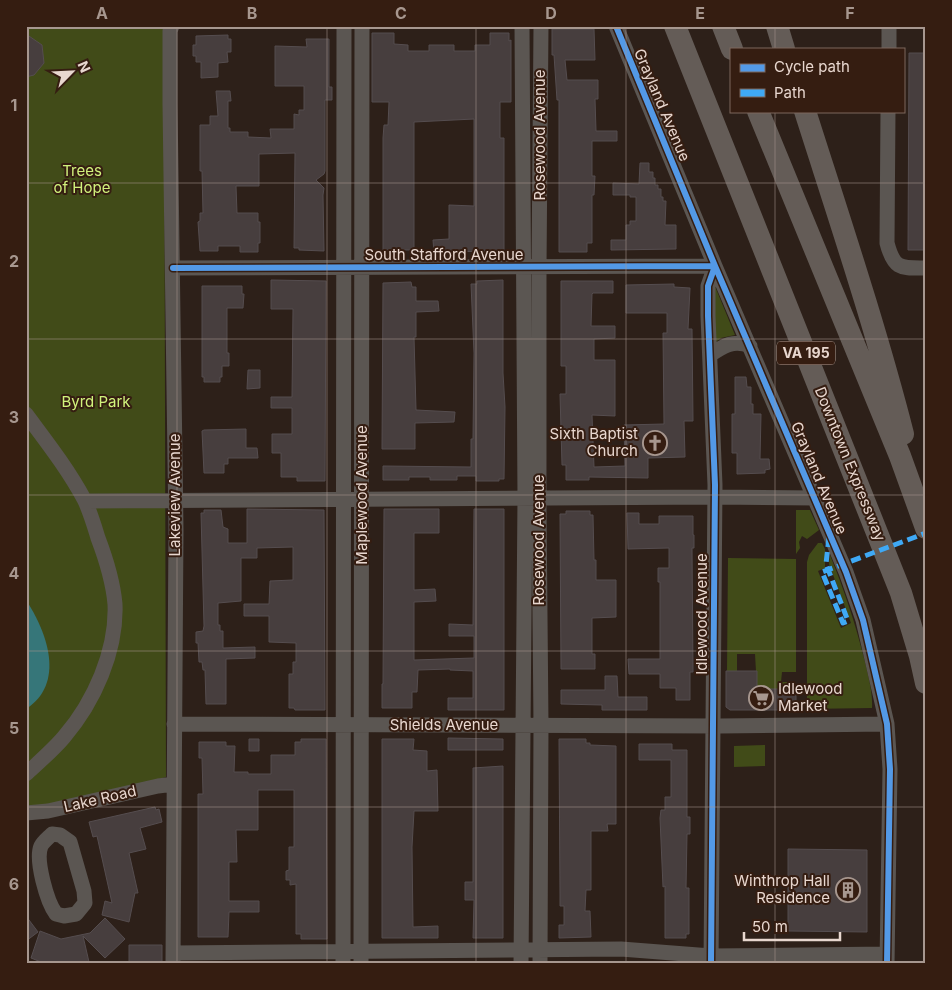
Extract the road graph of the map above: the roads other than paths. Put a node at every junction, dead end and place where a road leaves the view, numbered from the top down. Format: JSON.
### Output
{"nodes":[{"id":1,"x":172,"y":26,"type":"edge"},
{"id":2,"x":344,"y":26,"type":"edge"},
{"id":3,"x":362,"y":26,"type":"edge"},
{"id":4,"x":522,"y":26,"type":"edge"},
{"id":5,"x":541,"y":26,"type":"edge"},
{"id":6,"x":616,"y":26,"type":"edge"},
{"id":7,"x":675,"y":26,"type":"edge"},
{"id":8,"x":723,"y":26,"type":"edge"},
{"id":9,"x":777,"y":26,"type":"edge"},
{"id":10,"x":889,"y":26,"type":"edge"},
{"id":11,"x":732,"y":48,"type":"edge"},
{"id":12,"x":784,"y":48,"type":"edge"},
{"id":13,"x":888,"y":48,"type":"edge"},
{"id":14,"x":758,"y":112,"type":"edge"},
{"id":15,"x":805,"y":112,"type":"edge"},
{"id":16,"x":888,"y":112,"type":"edge"},
{"id":17,"x":716,"y":266,"type":"junction"},
{"id":18,"x":344,"y":267,"type":"junction"},
{"id":19,"x":362,"y":267,"type":"junction"},
{"id":20,"x":523,"y":267,"type":"junction"},
{"id":21,"x":539,"y":267,"type":"junction"},
{"id":22,"x":173,"y":268,"type":"junction"},
{"id":23,"x":926,"y":268,"type":"edge"},
{"id":24,"x":750,"y":346,"type":"junction"},
{"id":25,"x":710,"y":355,"type":"junction"},
{"id":26,"x":26,"y":414,"type":"edge"},
{"id":27,"x":714,"y":497,"type":"junction"},
{"id":28,"x":532,"y":498,"type":"junction"},
{"id":29,"x":815,"y":498,"type":"junction"},
{"id":30,"x":343,"y":499,"type":"junction"},
{"id":31,"x":362,"y":499,"type":"junction"},
{"id":32,"x":176,"y":500,"type":"junction"},
{"id":33,"x":85,"y":501,"type":"junction"},
{"id":34,"x":926,"y":520,"type":"edge"},
{"id":35,"x":926,"y":528,"type":"edge"},
{"id":36,"x":926,"y":683,"type":"edge"},
{"id":37,"x":174,"y":724,"type":"junction"},
{"id":38,"x":887,"y":724,"type":"junction"},
{"id":39,"x":344,"y":725,"type":"junction"},
{"id":40,"x":361,"y":725,"type":"junction"},
{"id":41,"x":523,"y":725,"type":"junction"},
{"id":42,"x":541,"y":725,"type":"junction"},
{"id":43,"x":714,"y":726,"type":"junction"},
{"id":44,"x":26,"y":774,"type":"edge"},
{"id":45,"x":174,"y":784,"type":"junction"},
{"id":46,"x":48,"y":811,"type":"junction"},
{"id":47,"x":26,"y":813,"type":"edge"},
{"id":48,"x":52,"y":834,"type":"junction"},
{"id":49,"x":521,"y":957,"type":"edge"},
{"id":50,"x":540,"y":957,"type":"edge"},
{"id":51,"x":173,"y":958,"type":"edge"},
{"id":52,"x":343,"y":958,"type":"edge"},
{"id":53,"x":361,"y":958,"type":"edge"},
{"id":54,"x":887,"y":959,"type":"edge"},
{"id":55,"x":711,"y":960,"type":"edge"}],
"edges":[{"from":1,"to":22,"type":"street","name":"Lakeview Avenue"},
{"from":2,"to":18,"type":"street","name":"Maplewood Avenue"},
{"from":3,"to":19,"type":"street","name":"Maplewood Avenue"},
{"from":4,"to":20,"type":"street","name":"Rosewood Avenue"},
{"from":5,"to":21,"type":"street","name":"Rosewood Avenue"},
{"from":6,"to":17,"type":"street","name":"Grayland Avenue"},
{"from":7,"to":36,"type":"highway","name":"Downtown Expressway","number":"VA 195"},
{"from":8,"to":11,"type":"highway"},
{"from":9,"to":12,"type":"highway"},
{"from":10,"to":13,"type":"street"},
{"from":14,"to":35,"type":"highway","number":"VA 195"},
{"from":15,"to":34,"type":"highway"},
{"from":16,"to":23,"type":"street"},
{"from":17,"to":21,"type":"street","name":"South Stafford Avenue"},
{"from":17,"to":24,"type":"street","name":"Grayland Avenue"},
{"from":17,"to":25,"type":"street","name":"Idlewood Avenue"},
{"from":18,"to":19,"type":"street","name":"South Stafford Avenue"},
{"from":18,"to":22,"type":"street","name":"South Stafford Avenue"},
{"from":18,"to":30,"type":"street","name":"Maplewood Avenue"},
{"from":19,"to":20,"type":"street","name":"South Stafford Avenue"},
{"from":19,"to":31,"type":"street","name":"Maplewood Avenue"},
{"from":20,"to":21,"type":"street","name":"South Stafford Avenue"},
{"from":20,"to":28,"type":"street","name":"Rosewood Avenue"},
{"from":21,"to":28,"type":"street","name":"Rosewood Avenue"},
{"from":22,"to":32,"type":"street","name":"Lakeview Avenue"},
{"from":24,"to":25,"type":"street"},
{"from":24,"to":29,"type":"street","name":"Grayland Avenue"},
{"from":25,"to":27,"type":"street","name":"Idlewood Avenue"},
{"from":26,"to":33,"type":"street"},
{"from":27,"to":28,"type":"street"},
{"from":27,"to":29,"type":"street"},
{"from":27,"to":43,"type":"street","name":"Idlewood Avenue"},
{"from":28,"to":31,"type":"street"},
{"from":28,"to":41,"type":"street","name":"Rosewood Avenue"},
{"from":28,"to":42,"type":"street","name":"Rosewood Avenue"},
{"from":29,"to":38,"type":"street","name":"Grayland Avenue"},
{"from":30,"to":31,"type":"street"},
{"from":30,"to":32,"type":"street"},
{"from":30,"to":39,"type":"street","name":"Maplewood Avenue"},
{"from":31,"to":40,"type":"street","name":"Maplewood Avenue"},
{"from":32,"to":33,"type":"street"},
{"from":32,"to":37,"type":"street","name":"Lakeview Avenue"},
{"from":33,"to":44,"type":"street"},
{"from":37,"to":39,"type":"street","name":"Shields Avenue"},
{"from":37,"to":45,"type":"street","name":"Lakeview Avenue"},
{"from":38,"to":43,"type":"street","name":"Shields Avenue"},
{"from":38,"to":54,"type":"street","name":"Grayland Avenue"},
{"from":39,"to":40,"type":"street","name":"Shields Avenue"},
{"from":39,"to":52,"type":"street","name":"Maplewood Avenue"},
{"from":40,"to":41,"type":"street","name":"Shields Avenue"},
{"from":40,"to":53,"type":"street","name":"Maplewood Avenue"},
{"from":41,"to":42,"type":"street","name":"Shields Avenue"},
{"from":41,"to":49,"type":"street","name":"Rosewood Avenue"},
{"from":42,"to":43,"type":"street","name":"Shields Avenue"},
{"from":42,"to":50,"type":"street","name":"Rosewood Avenue"},
{"from":43,"to":55,"type":"street","name":"Idlewood Avenue"},
{"from":45,"to":46,"type":"street","name":"Lake Road"},
{"from":45,"to":51,"type":"street","name":"Lakeview Avenue"},
{"from":46,"to":47,"type":"street","name":"Lake Road"},
{"from":46,"to":48,"type":"street"},
{"from":48,"to":48,"type":"street"},
{"from":49,"to":50,"type":"street"},
{"from":49,"to":53,"type":"street"},
{"from":50,"to":55,"type":"street"},
{"from":51,"to":52,"type":"street"},
{"from":52,"to":53,"type":"street"},
{"from":54,"to":55,"type":"street"}]}
